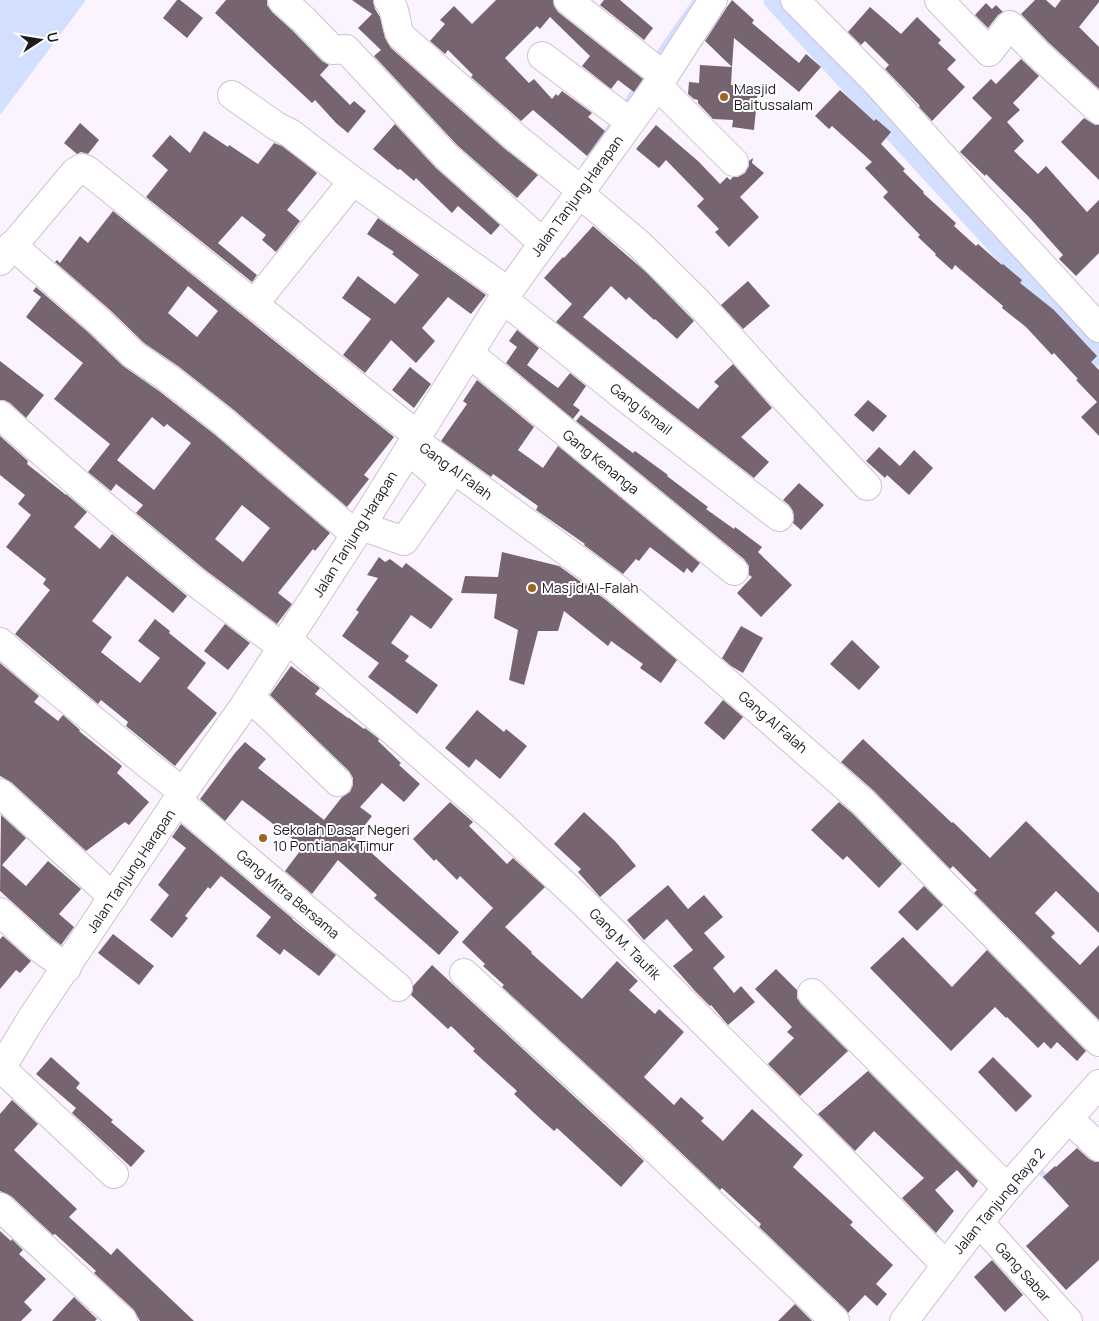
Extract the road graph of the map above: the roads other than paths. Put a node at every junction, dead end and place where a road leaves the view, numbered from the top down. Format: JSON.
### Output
{"nodes":[{"id":1,"x":282,"y":0,"type":"edge"},
{"id":2,"x":388,"y":0,"type":"edge"},
{"id":3,"x":568,"y":0,"type":"edge"},
{"id":4,"x":713,"y":0,"type":"edge"},
{"id":5,"x":795,"y":0,"type":"edge"},
{"id":6,"x":939,"y":0,"type":"edge"},
{"id":7,"x":542,"y":56,"type":"dead end"},
{"id":8,"x":660,"y":80,"type":"junction"},
{"id":9,"x":232,"y":95,"type":"dead end"},
{"id":10,"x":1099,"y":110,"type":"edge"},
{"id":11,"x":630,"y":122,"type":"junction"},
{"id":12,"x":734,"y":162,"type":"dead end"},
{"id":13,"x":353,"y":181,"type":"junction"},
{"id":14,"x":581,"y":193,"type":"junction"},
{"id":15,"x":543,"y":242,"type":"junction"},
{"id":16,"x":6,"y":253,"type":"edge"},
{"id":17,"x":506,"y":296,"type":"junction"},
{"id":18,"x":254,"y":304,"type":"junction"},
{"id":19,"x":1099,"y":328,"type":"edge"},
{"id":20,"x":469,"y":353,"type":"junction"},
{"id":21,"x":0,"y":415,"type":"edge"},
{"id":22,"x":413,"y":442,"type":"junction"},
{"id":23,"x":868,"y":486,"type":"dead end"},
{"id":24,"x":779,"y":517,"type":"dead end"},
{"id":25,"x":358,"y":530,"type":"junction"},
{"id":26,"x":734,"y":571,"type":"dead end"},
{"id":27,"x":0,"y":642,"type":"edge"},
{"id":28,"x":285,"y":643,"type":"junction"},
{"id":29,"x":250,"y":698,"type":"junction"},
{"id":30,"x":338,"y":782,"type":"dead end"},
{"id":31,"x":0,"y":793,"type":"edge"},
{"id":32,"x":180,"y":796,"type":"junction"},
{"id":33,"x":113,"y":896,"type":"junction"},
{"id":34,"x":0,"y":912,"type":"edge"},
{"id":35,"x":66,"y":968,"type":"junction"},
{"id":36,"x":464,"y":973,"type":"dead end"},
{"id":37,"x":398,"y":987,"type":"dead end"},
{"id":38,"x":812,"y":993,"type":"dead end"},
{"id":39,"x":1099,"y":1042,"type":"edge"},
{"id":40,"x":1,"y":1069,"type":"edge"},
{"id":41,"x":1099,"y":1084,"type":"edge"},
{"id":42,"x":1070,"y":1118,"type":"junction"},
{"id":43,"x":1099,"y":1147,"type":"edge"},
{"id":44,"x":114,"y":1174,"type":"dead end"},
{"id":45,"x":1007,"y":1188,"type":"junction"},
{"id":46,"x":0,"y":1207,"type":"edge"},
{"id":47,"x":979,"y":1222,"type":"junction"},
{"id":48,"x":946,"y":1265,"type":"junction"},
{"id":49,"x":123,"y":1321,"type":"edge"},
{"id":50,"x":835,"y":1321,"type":"edge"},
{"id":51,"x":904,"y":1321,"type":"edge"},
{"id":52,"x":1068,"y":1321,"type":"edge"}],
"edges":[{"from":1,"to":15,"type":"street"},
{"from":2,"to":14,"type":"street"},
{"from":3,"to":8,"type":"street"},
{"from":4,"to":8,"type":"street","name":"Jalan Tanjung Harapan"},
{"from":5,"to":19,"type":"street"},
{"from":6,"to":10,"type":"street"},
{"from":7,"to":11,"type":"street"},
{"from":8,"to":11,"type":"street","name":"Jalan Tanjung Harapan"},
{"from":8,"to":12,"type":"street"},
{"from":9,"to":13,"type":"street","name":"Gang Ismail"},
{"from":11,"to":14,"type":"street","name":"Jalan Tanjung Harapan"},
{"from":13,"to":17,"type":"street","name":"Gang Ismail"},
{"from":13,"to":18,"type":"street"},
{"from":14,"to":15,"type":"street","name":"Jalan Tanjung Harapan"},
{"from":14,"to":23,"type":"street"},
{"from":15,"to":17,"type":"street","name":"Jalan Tanjung Harapan"},
{"from":16,"to":18,"type":"street"},
{"from":16,"to":25,"type":"street"},
{"from":17,"to":20,"type":"street","name":"Jalan Tanjung Harapan"},
{"from":17,"to":24,"type":"street","name":"Gang Ismail"},
{"from":18,"to":22,"type":"street"},
{"from":20,"to":22,"type":"street","name":"Jalan Tanjung Harapan"},
{"from":20,"to":26,"type":"street","name":"Gang Kenanga"},
{"from":21,"to":28,"type":"street","name":"Gang M. Taufik"},
{"from":22,"to":25,"type":"street","name":"Jalan Tanjung Harapan"},
{"from":22,"to":25,"type":"street"},
{"from":22,"to":39,"type":"street","name":"Gang Al Falah"},
{"from":25,"to":28,"type":"street","name":"Jalan Tanjung Harapan"},
{"from":27,"to":32,"type":"street","name":"Gang Mitra Bersama"},
{"from":28,"to":29,"type":"street","name":"Jalan Tanjung Harapan"},
{"from":28,"to":48,"type":"street","name":"Gang M. Taufik"},
{"from":29,"to":30,"type":"street"},
{"from":29,"to":32,"type":"street","name":"Jalan Tanjung Harapan"},
{"from":31,"to":33,"type":"street"},
{"from":32,"to":33,"type":"street","name":"Jalan Tanjung Harapan"},
{"from":32,"to":37,"type":"street","name":"Gang Mitra Bersama"},
{"from":33,"to":35,"type":"street","name":"Jalan Tanjung Harapan"},
{"from":34,"to":35,"type":"street"},
{"from":35,"to":40,"type":"street","name":"Jalan Tanjung Harapan"},
{"from":36,"to":50,"type":"street"},
{"from":38,"to":45,"type":"street"},
{"from":40,"to":44,"type":"street"},
{"from":41,"to":42,"type":"street","name":"Jalan Tanjung Raya 2"},
{"from":42,"to":43,"type":"street"},
{"from":42,"to":45,"type":"street","name":"Jalan Tanjung Raya 2"},
{"from":45,"to":47,"type":"street","name":"Jalan Tanjung Raya 2"},
{"from":46,"to":49,"type":"street"},
{"from":47,"to":48,"type":"street","name":"Jalan Tanjung Raya 2"},
{"from":47,"to":52,"type":"street","name":"Gang Sabar"},
{"from":48,"to":51,"type":"street","name":"Jalan Tanjung Raya 2"}]}
